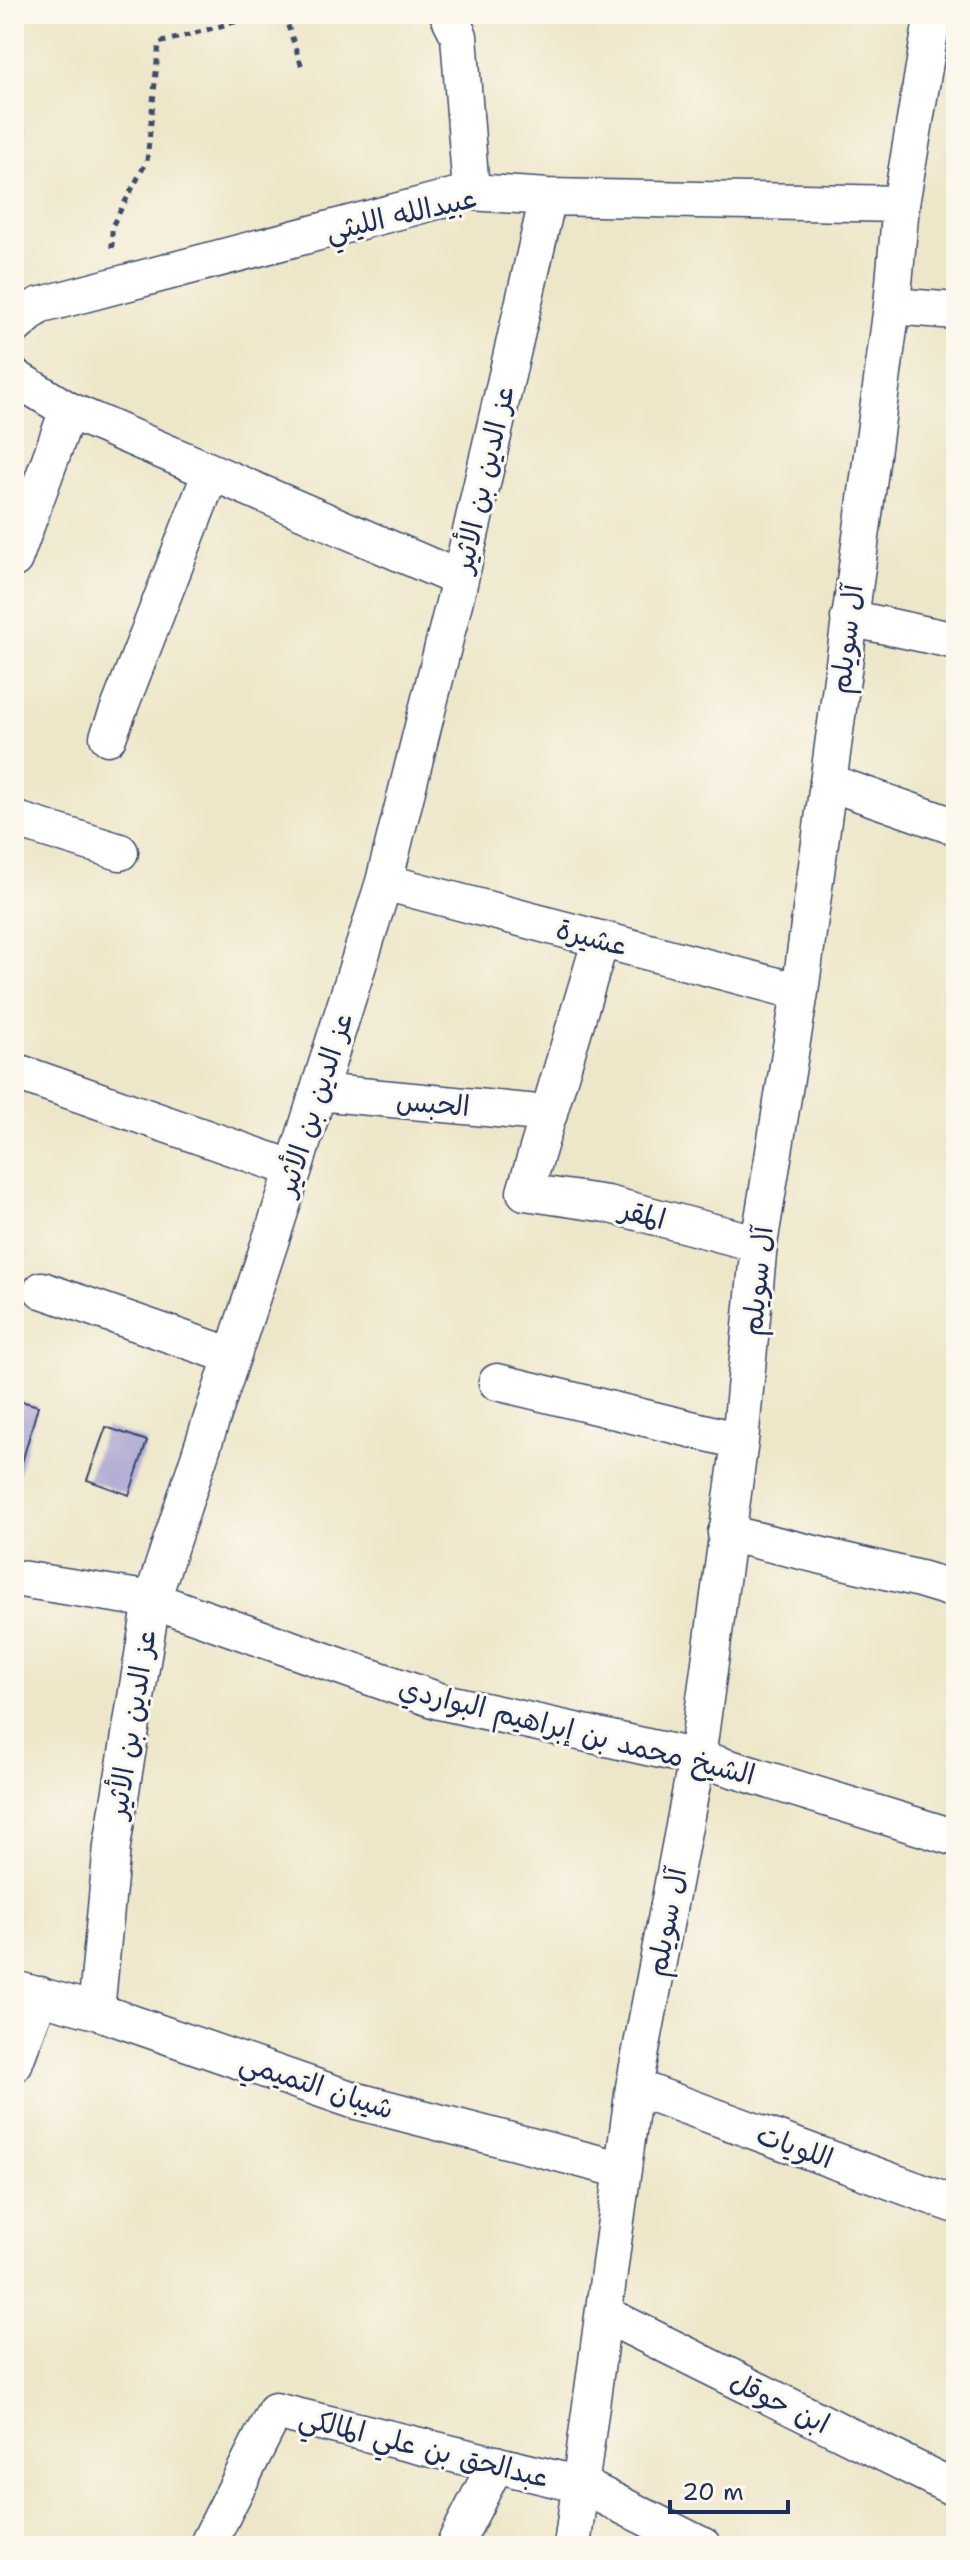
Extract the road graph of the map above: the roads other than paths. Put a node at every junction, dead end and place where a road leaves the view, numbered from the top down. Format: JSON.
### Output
{"nodes":[{"id":1,"x":448,"y":14,"type":"edge"},
{"id":2,"x":933,"y":14,"type":"edge"},
{"id":3,"x":471,"y":192,"type":"junction"},
{"id":4,"x":548,"y":197,"type":"junction"},
{"id":5,"x":901,"y":204,"type":"junction"},
{"id":6,"x":892,"y":306,"type":"junction"},
{"id":7,"x":956,"y":311,"type":"edge"},
{"id":8,"x":14,"y":327,"type":"edge"},
{"id":9,"x":14,"y":377,"type":"edge"},
{"id":10,"x":68,"y":410,"type":"junction"},
{"id":11,"x":211,"y":472,"type":"junction"},
{"id":12,"x":14,"y":559,"type":"edge"},
{"id":13,"x":460,"y":579,"type":"junction"},
{"id":14,"x":849,"y":618,"type":"junction"},
{"id":15,"x":956,"y":641,"type":"edge"},
{"id":16,"x":108,"y":737,"type":"dead end"},
{"id":17,"x":828,"y":782,"type":"junction"},
{"id":18,"x":14,"y":819,"type":"edge"},
{"id":19,"x":956,"y":827,"type":"edge"},
{"id":20,"x":120,"y":852,"type":"dead end"},
{"id":21,"x":384,"y":882,"type":"junction"},
{"id":22,"x":601,"y":939,"type":"junction"},
{"id":23,"x":800,"y":992,"type":"junction"},
{"id":24,"x":14,"y":1071,"type":"edge"},
{"id":25,"x":318,"y":1092,"type":"junction"},
{"id":26,"x":549,"y":1114,"type":"junction"},
{"id":27,"x":294,"y":1169,"type":"junction"},
{"id":28,"x":759,"y":1244,"type":"junction"},
{"id":29,"x":42,"y":1290,"type":"dead end"},
{"id":30,"x":232,"y":1356,"type":"junction"},
{"id":31,"x":497,"y":1382,"type":"dead end"},
{"id":32,"x":740,"y":1441,"type":"junction"},
{"id":33,"x":726,"y":1533,"type":"junction"},
{"id":34,"x":14,"y":1578,"type":"edge"},
{"id":35,"x":956,"y":1590,"type":"edge"},
{"id":36,"x":152,"y":1600,"type":"junction"},
{"id":37,"x":697,"y":1758,"type":"junction"},
{"id":38,"x":956,"y":1838,"type":"edge"},
{"id":39,"x":27,"y":1992,"type":"edge"},
{"id":40,"x":96,"y":2011,"type":"junction"},
{"id":41,"x":14,"y":2064,"type":"edge"},
{"id":42,"x":634,"y":2087,"type":"junction"},
{"id":43,"x":623,"y":2170,"type":"junction"},
{"id":44,"x":956,"y":2205,"type":"edge"},
{"id":45,"x":604,"y":2314,"type":"junction"},
{"id":46,"x":496,"y":2464,"type":"junction"},
{"id":47,"x":581,"y":2485,"type":"junction"},
{"id":48,"x":956,"y":2489,"type":"edge"},
{"id":49,"x":207,"y":2546,"type":"edge"},
{"id":50,"x":454,"y":2546,"type":"edge"},
{"id":51,"x":572,"y":2546,"type":"edge"},
{"id":52,"x":703,"y":2546,"type":"edge"}],
"edges":[{"from":1,"to":3,"type":"street"},
{"from":2,"to":5,"type":"street","name":"آل سويلم"},
{"from":3,"to":4,"type":"street","name":"عبيدالله الليثي"},
{"from":3,"to":8,"type":"street","name":"عبيدالله الليثي"},
{"from":4,"to":5,"type":"street","name":"عبيدالله الليثي"},
{"from":4,"to":13,"type":"street","name":"عز الدين بن الأثير"},
{"from":5,"to":6,"type":"street","name":"آل سويلم"},
{"from":6,"to":7,"type":"street"},
{"from":6,"to":14,"type":"street","name":"آل سويلم"},
{"from":9,"to":10,"type":"street"},
{"from":10,"to":11,"type":"street"},
{"from":10,"to":12,"type":"street"},
{"from":11,"to":13,"type":"street"},
{"from":11,"to":16,"type":"street"},
{"from":13,"to":21,"type":"street","name":"عز الدين بن الأثير"},
{"from":14,"to":15,"type":"street"},
{"from":14,"to":17,"type":"street","name":"آل سويلم"},
{"from":17,"to":19,"type":"street"},
{"from":17,"to":23,"type":"street","name":"آل سويلم"},
{"from":18,"to":20,"type":"street"},
{"from":21,"to":22,"type":"street","name":"عشيرة"},
{"from":21,"to":25,"type":"street","name":"عز الدين بن الأثير"},
{"from":22,"to":23,"type":"street","name":"عشيرة"},
{"from":22,"to":26,"type":"street"},
{"from":23,"to":28,"type":"street","name":"آل سويلم"},
{"from":24,"to":27,"type":"street"},
{"from":25,"to":26,"type":"street","name":"الحبس"},
{"from":25,"to":27,"type":"street","name":"عز الدين بن الأثير"},
{"from":26,"to":28,"type":"street","name":"المقر"},
{"from":27,"to":30,"type":"street","name":"عز الدين بن الأثير"},
{"from":28,"to":32,"type":"street","name":"آل سويلم"},
{"from":29,"to":30,"type":"street"},
{"from":30,"to":36,"type":"street","name":"عز الدين بن الأثير"},
{"from":31,"to":32,"type":"street"},
{"from":32,"to":33,"type":"street","name":"آل سويلم"},
{"from":33,"to":35,"type":"street"},
{"from":33,"to":37,"type":"street","name":"آل سويلم"},
{"from":34,"to":36,"type":"street","name":"الشيخ محمد بن إبراهيم البواردي"},
{"from":36,"to":37,"type":"street","name":"الشيخ محمد بن إبراهيم البواردي"},
{"from":36,"to":40,"type":"street","name":"عز الدين بن الأثير"},
{"from":37,"to":38,"type":"street","name":"الشيخ محمد بن إبراهيم البواردي"},
{"from":37,"to":42,"type":"street","name":"آل سويلم"},
{"from":39,"to":40,"type":"street","name":"شيبان التميمي"},
{"from":39,"to":41,"type":"street"},
{"from":40,"to":43,"type":"street","name":"شيبان التميمي"},
{"from":42,"to":43,"type":"street","name":"آل سويلم"},
{"from":42,"to":44,"type":"street","name":"اللويات"},
{"from":43,"to":45,"type":"street","name":"آل سويلم"},
{"from":45,"to":47,"type":"street","name":"آل سويلم"},
{"from":45,"to":48,"type":"street","name":"ابن حوقل"},
{"from":46,"to":47,"type":"street","name":"عبدالحق بن علي المالكي"},
{"from":46,"to":49,"type":"street","name":"عبدالحق بن علي المالكي"},
{"from":46,"to":50,"type":"street"},
{"from":47,"to":51,"type":"street","name":"آل سويلم"},
{"from":47,"to":52,"type":"street","name":"عبدالحق بن علي المالكي"}]}
